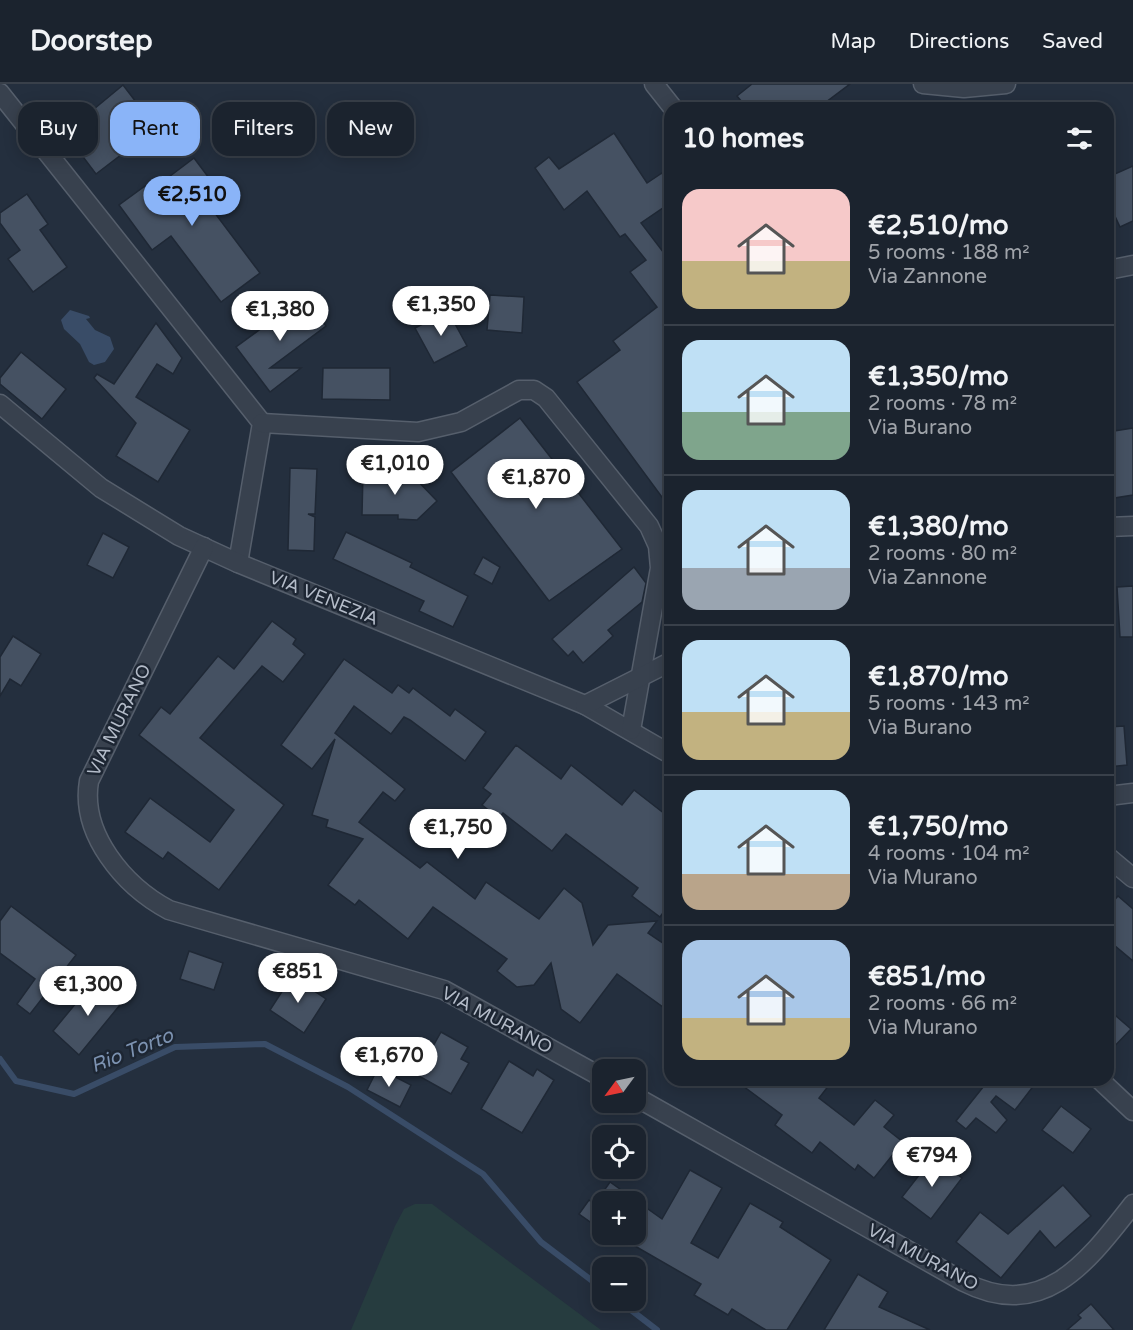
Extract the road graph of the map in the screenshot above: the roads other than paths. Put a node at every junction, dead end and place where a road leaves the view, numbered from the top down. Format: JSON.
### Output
{"nodes":[{"id":1,"x":923,"y":84,"type":"edge"},
{"id":2,"x":1006,"y":84,"type":"edge"},
{"id":3,"x":656,"y":85,"type":"edge"},
{"id":4,"x":0,"y":93,"type":"edge"},
{"id":5,"x":669,"y":102,"type":"edge"},
{"id":6,"x":1133,"y":265,"type":"edge"},
{"id":7,"x":1114,"y":269,"type":"edge"},
{"id":8,"x":0,"y":404,"type":"edge"},
{"id":9,"x":262,"y":423,"type":"junction"},
{"id":10,"x":1133,"y":526,"type":"edge"},
{"id":11,"x":1114,"y":527,"type":"edge"},
{"id":12,"x":204,"y":547,"type":"junction"},
{"id":13,"x":238,"y":563,"type":"junction"},
{"id":14,"x":664,"y":665,"type":"edge"},
{"id":15,"x":641,"y":676,"type":"junction"},
{"id":16,"x":585,"y":705,"type":"junction"},
{"id":17,"x":631,"y":730,"type":"junction"},
{"id":18,"x":664,"y":750,"type":"edge"},
{"id":19,"x":1133,"y":794,"type":"edge"},
{"id":20,"x":1114,"y":796,"type":"edge"},
{"id":21,"x":1114,"y":862,"type":"edge"},
{"id":22,"x":1133,"y":878,"type":"edge"},
{"id":23,"x":592,"y":1072,"type":"edge"},
{"id":24,"x":1106,"y":1086,"type":"edge"},
{"id":25,"x":646,"y":1103,"type":"edge"},
{"id":26,"x":1133,"y":1111,"type":"edge"},
{"id":27,"x":1133,"y":1204,"type":"edge"}],
"edges":[{"from":1,"to":2,"type":"street"},
{"from":3,"to":5,"type":"street"},
{"from":4,"to":9,"type":"street"},
{"from":6,"to":7,"type":"street"},
{"from":8,"to":12,"type":"street","name":"VIA VENEZIA"},
{"from":9,"to":13,"type":"street"},
{"from":9,"to":15,"type":"street"},
{"from":10,"to":11,"type":"street"},
{"from":12,"to":13,"type":"street","name":"VIA VENEZIA"},
{"from":12,"to":23,"type":"street","name":"VIA MURANO"},
{"from":13,"to":16,"type":"street","name":"VIA VENEZIA"},
{"from":14,"to":15,"type":"street"},
{"from":15,"to":16,"type":"street"},
{"from":15,"to":17,"type":"street"},
{"from":16,"to":17,"type":"street","name":"VIA VENEZIA"},
{"from":17,"to":18,"type":"street","name":"VIA VENEZIA"},
{"from":19,"to":20,"type":"street"},
{"from":21,"to":22,"type":"street"},
{"from":24,"to":26,"type":"street"},
{"from":25,"to":27,"type":"street","name":"VIA MURANO"}]}
